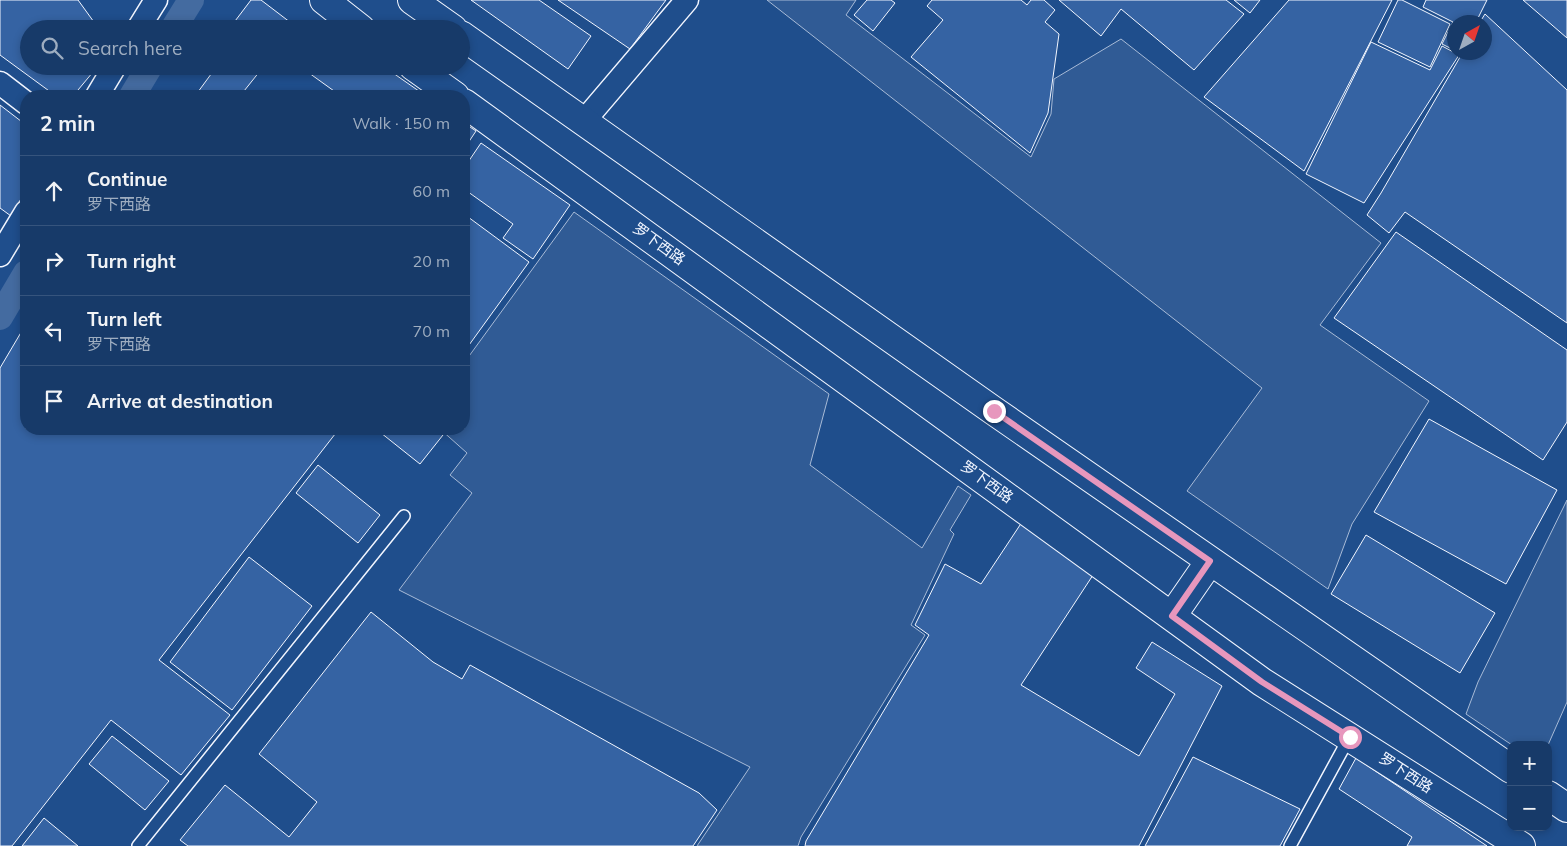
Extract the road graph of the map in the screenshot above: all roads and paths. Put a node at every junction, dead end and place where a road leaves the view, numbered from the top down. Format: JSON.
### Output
{"nodes":[{"id":1,"x":156,"y":0,"type":"edge"},
{"id":2,"x":324,"y":0,"type":"edge"},
{"id":3,"x":412,"y":0,"type":"edge"},
{"id":4,"x":687,"y":0,"type":"edge"},
{"id":5,"x":144,"y":20,"type":"edge"},
{"id":6,"x":350,"y":20,"type":"edge"},
{"id":7,"x":440,"y":20,"type":"edge"},
{"id":8,"x":470,"y":40,"type":"edge"},
{"id":9,"x":110,"y":75,"type":"edge"},
{"id":10,"x":426,"y":75,"type":"edge"},
{"id":11,"x":0,"y":83,"type":"edge"},
{"id":12,"x":101,"y":90,"type":"edge"},
{"id":13,"x":447,"y":90,"type":"edge"},
{"id":14,"x":20,"y":98,"type":"edge"},
{"id":15,"x":470,"y":107,"type":"edge"},
{"id":16,"x":584,"y":121,"type":"junction"},
{"id":17,"x":20,"y":222,"type":"edge"},
{"id":18,"x":0,"y":255,"type":"edge"},
{"id":19,"x":404,"y":516,"type":"dead end"},
{"id":20,"x":1210,"y":561,"type":"junction"},
{"id":21,"x":1172,"y":616,"type":"junction"},
{"id":22,"x":1350,"y":737,"type":"junction"},
{"id":23,"x":1507,"y":766,"type":"edge"},
{"id":24,"x":1552,"y":799,"type":"edge"},
{"id":25,"x":1567,"y":808,"type":"edge"},
{"id":26,"x":138,"y":846,"type":"edge"},
{"id":27,"x":1290,"y":846,"type":"edge"},
{"id":28,"x":1520,"y":846,"type":"edge"}],
"edges":[{"from":1,"to":5,"type":"street"},
{"from":2,"to":6,"type":"main road"},
{"from":3,"to":7,"type":"main road"},
{"from":4,"to":16,"type":"street"},
{"from":8,"to":16,"type":"main road"},
{"from":9,"to":12,"type":"street"},
{"from":10,"to":13,"type":"main road"},
{"from":11,"to":14,"type":"street"},
{"from":15,"to":21,"type":"main road","name":"罗下西路"},
{"from":16,"to":20,"type":"main road"},
{"from":17,"to":18,"type":"street"},
{"from":19,"to":26,"type":"lane"},
{"from":20,"to":21,"type":"main road"},
{"from":20,"to":23,"type":"main road"},
{"from":21,"to":22,"type":"main road","name":"罗下西路"},
{"from":22,"to":27,"type":"lane"},
{"from":22,"to":28,"type":"main road","name":"罗下西路"},
{"from":24,"to":25,"type":"main road"}]}
